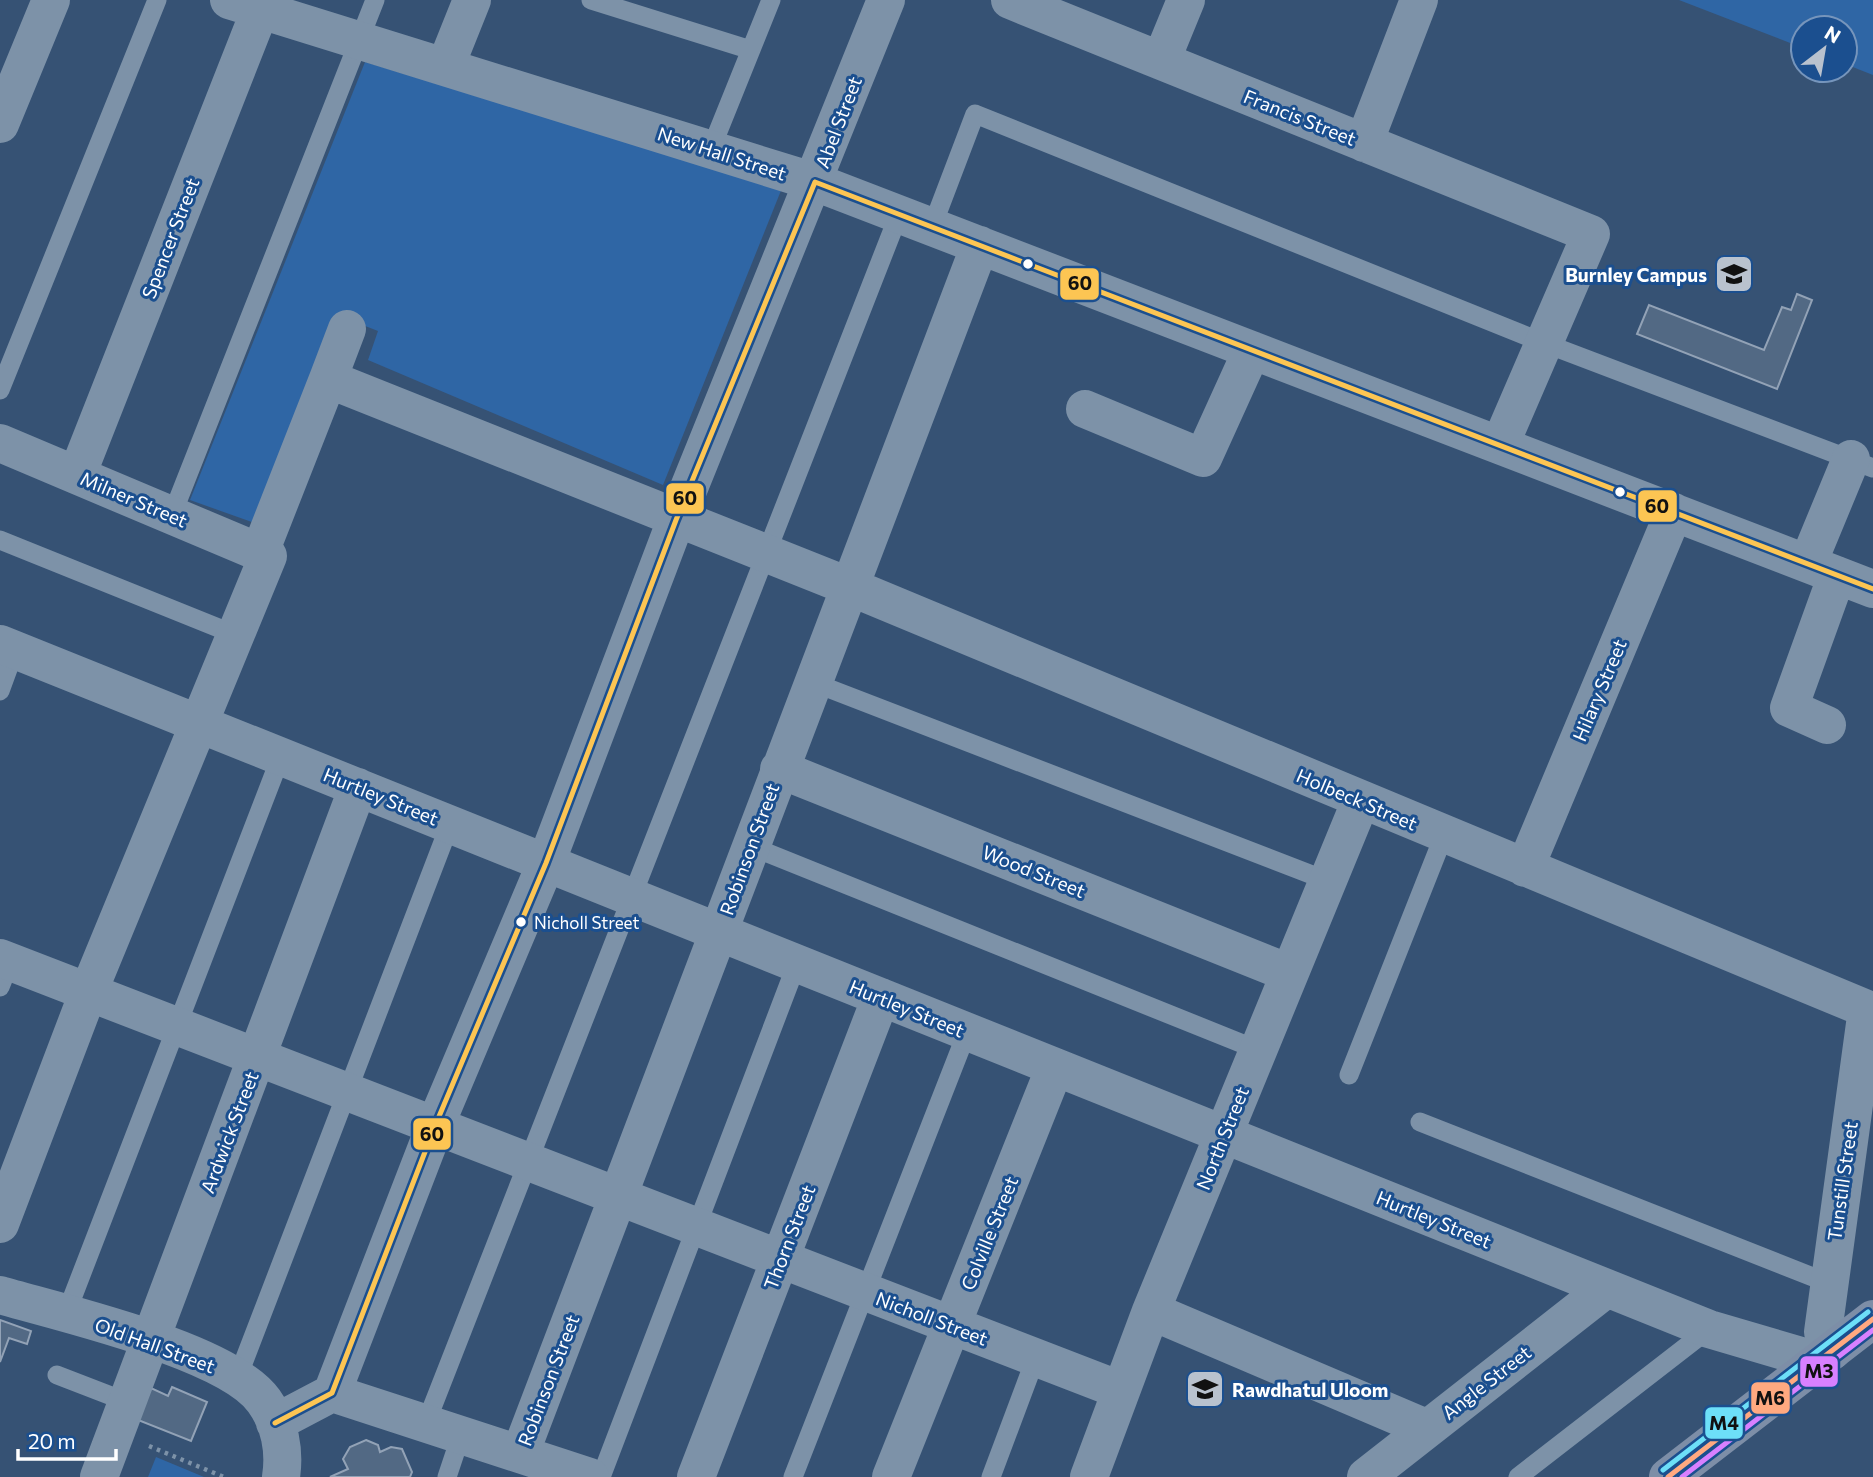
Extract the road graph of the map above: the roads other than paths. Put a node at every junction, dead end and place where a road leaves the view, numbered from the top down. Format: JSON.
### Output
{"nodes":[{"id":1,"x":51,"y":0,"type":"edge"},
{"id":2,"x":157,"y":0,"type":"edge"},
{"id":3,"x":375,"y":0,"type":"edge"},
{"id":4,"x":472,"y":0,"type":"edge"},
{"id":5,"x":592,"y":0,"type":"edge"},
{"id":6,"x":771,"y":0,"type":"edge"},
{"id":7,"x":886,"y":0,"type":"edge"},
{"id":8,"x":1010,"y":0,"type":"edge"},
{"id":9,"x":1186,"y":0,"type":"edge"},
{"id":10,"x":1419,"y":0,"type":"edge"},
{"id":11,"x":251,"y":3,"type":"edge"},
{"id":12,"x":359,"y":40,"type":"junction"},
{"id":13,"x":751,"y":50,"type":"junction"},
{"id":14,"x":1161,"y":61,"type":"junction"},
{"id":15,"x":446,"y":65,"type":"junction"},
{"id":16,"x":0,"y":124,"type":"edge"},
{"id":17,"x":1364,"y":143,"type":"junction"},
{"id":18,"x":711,"y":149,"type":"junction"},
{"id":19,"x":815,"y":182,"type":"junction"},
{"id":20,"x":916,"y":220,"type":"junction"},
{"id":21,"x":979,"y":245,"type":"junction"},
{"id":22,"x":347,"y":329,"type":"dead end"},
{"id":23,"x":1544,"y":343,"type":"junction"},
{"id":24,"x":1252,"y":350,"type":"junction"},
{"id":25,"x":328,"y":379,"type":"junction"},
{"id":26,"x":0,"y":390,"type":"edge"},
{"id":27,"x":1085,"y":409,"type":"dead end"},
{"id":28,"x":0,"y":443,"type":"edge"},
{"id":29,"x":1500,"y":445,"type":"junction"},
{"id":30,"x":1862,"y":463,"type":"edge"},
{"id":31,"x":77,"y":475,"type":"junction"},
{"id":32,"x":1674,"y":512,"type":"junction"},
{"id":33,"x":172,"y":515,"type":"junction"},
{"id":34,"x":676,"y":520,"type":"junction"},
{"id":35,"x":0,"y":540,"type":"edge"},
{"id":36,"x":264,"y":554,"type":"junction"},
{"id":37,"x":766,"y":555,"type":"junction"},
{"id":38,"x":1823,"y":569,"type":"junction"},
{"id":39,"x":848,"y":586,"type":"junction"},
{"id":40,"x":1873,"y":589,"type":"edge"},
{"id":41,"x":236,"y":635,"type":"junction"},
{"id":42,"x":7,"y":647,"type":"edge"},
{"id":43,"x":812,"y":682,"type":"junction"},
{"id":44,"x":0,"y":691,"type":"edge"},
{"id":45,"x":200,"y":724,"type":"junction"},
{"id":46,"x":1827,"y":725,"type":"dead end"},
{"id":47,"x":281,"y":756,"type":"junction"},
{"id":48,"x":779,"y":769,"type":"junction"},
{"id":49,"x":358,"y":787,"type":"junction"},
{"id":50,"x":1361,"y":800,"type":"junction"},
{"id":51,"x":450,"y":824,"type":"junction"},
{"id":52,"x":1444,"y":835,"type":"junction"},
{"id":53,"x":750,"y":846,"type":"junction"},
{"id":54,"x":546,"y":863,"type":"junction"},
{"id":55,"x":1525,"y":868,"type":"junction"},
{"id":56,"x":1328,"y":881,"type":"junction"},
{"id":57,"x":632,"y":897,"type":"junction"},
{"id":58,"x":719,"y":932,"type":"junction"},
{"id":59,"x":797,"y":963,"type":"junction"},
{"id":60,"x":3,"y":969,"type":"edge"},
{"id":61,"x":1289,"y":972,"type":"junction"},
{"id":62,"x":88,"y":993,"type":"junction"},
{"id":63,"x":881,"y":997,"type":"junction"},
{"id":64,"x":1867,"y":1009,"type":"joint"},
{"id":65,"x":177,"y":1026,"type":"junction"},
{"id":66,"x":967,"y":1032,"type":"junction"},
{"id":67,"x":1258,"y":1050,"type":"junction"},
{"id":68,"x":257,"y":1057,"type":"junction"},
{"id":69,"x":1055,"y":1067,"type":"junction"},
{"id":70,"x":1349,"y":1075,"type":"dead end"},
{"id":71,"x":347,"y":1092,"type":"junction"},
{"id":72,"x":1420,"y":1122,"type":"dead end"},
{"id":73,"x":435,"y":1126,"type":"junction"},
{"id":74,"x":1224,"y":1135,"type":"junction"},
{"id":75,"x":528,"y":1161,"type":"junction"},
{"id":76,"x":618,"y":1195,"type":"junction"},
{"id":77,"x":0,"y":1224,"type":"edge"},
{"id":78,"x":696,"y":1226,"type":"junction"},
{"id":79,"x":780,"y":1259,"type":"junction"},
{"id":80,"x":1828,"y":1283,"type":"junction"},
{"id":81,"x":1607,"y":1288,"type":"junction"},
{"id":82,"x":865,"y":1292,"type":"junction"},
{"id":83,"x":0,"y":1295,"type":"edge"},
{"id":84,"x":1151,"y":1311,"type":"junction"},
{"id":85,"x":66,"y":1314,"type":"junction"},
{"id":86,"x":1873,"y":1319,"type":"edge"},
{"id":87,"x":952,"y":1325,"type":"junction"},
{"id":88,"x":1709,"y":1329,"type":"junction"},
{"id":89,"x":151,"y":1339,"type":"junction"},
{"id":90,"x":1825,"y":1356,"type":"junction"},
{"id":91,"x":1036,"y":1357,"type":"junction"},
{"id":92,"x":57,"y":1375,"type":"dead end"},
{"id":93,"x":237,"y":1379,"type":"junction"},
{"id":94,"x":1120,"y":1390,"type":"junction"},
{"id":95,"x":332,"y":1393,"type":"junction"},
{"id":96,"x":121,"y":1417,"type":"junction"},
{"id":97,"x":275,"y":1423,"type":"junction"},
{"id":98,"x":426,"y":1423,"type":"junction"},
{"id":99,"x":1735,"y":1425,"type":"junction"},
{"id":100,"x":1426,"y":1428,"type":"junction"},
{"id":101,"x":461,"y":1435,"type":"junction"},
{"id":102,"x":520,"y":1454,"type":"junction"},
{"id":103,"x":99,"y":1477,"type":"edge"},
{"id":104,"x":281,"y":1477,"type":"edge"},
{"id":105,"x":447,"y":1477,"type":"edge"},
{"id":106,"x":590,"y":1477,"type":"edge"},
{"id":107,"x":601,"y":1477,"type":"edge"},
{"id":108,"x":696,"y":1477,"type":"edge"},
{"id":109,"x":793,"y":1477,"type":"edge"},
{"id":110,"x":891,"y":1477,"type":"edge"},
{"id":111,"x":991,"y":1477,"type":"edge"},
{"id":112,"x":1089,"y":1477,"type":"edge"},
{"id":113,"x":1366,"y":1477,"type":"edge"},
{"id":114,"x":1518,"y":1477,"type":"edge"},
{"id":115,"x":1668,"y":1477,"type":"edge"},
{"id":116,"x":1711,"y":1477,"type":"edge"}],
"edges":[{"from":1,"to":16,"type":"street"},
{"from":2,"to":26,"type":"lane"},
{"from":3,"to":12,"type":"lane"},
{"from":4,"to":15,"type":"street"},
{"from":5,"to":13,"type":"lane"},
{"from":6,"to":13,"type":"lane"},
{"from":7,"to":19,"type":"street","name":"Abel Street"},
{"from":8,"to":14,"type":"street","name":"Francis Street"},
{"from":9,"to":14,"type":"street"},
{"from":10,"to":17,"type":"street"},
{"from":11,"to":12,"type":"street","name":"New Hall Street"},
{"from":11,"to":31,"type":"street","name":"Spencer Street"},
{"from":12,"to":15,"type":"street","name":"New Hall Street"},
{"from":12,"to":33,"type":"lane"},
{"from":13,"to":18,"type":"lane"},
{"from":14,"to":17,"type":"street","name":"Francis Street"},
{"from":15,"to":18,"type":"street","name":"New Hall Street"},
{"from":17,"to":23,"type":"street","name":"Francis Street"},
{"from":18,"to":19,"type":"street","name":"New Hall Street"},
{"from":19,"to":20,"type":"street","name":"New Hall Street"},
{"from":19,"to":34,"type":"street","name":"Abel Street"},
{"from":20,"to":21,"type":"street","name":"New Hall Street"},
{"from":20,"to":23,"type":"lane"},
{"from":20,"to":37,"type":"lane"},
{"from":21,"to":24,"type":"street","name":"New Hall Street"},
{"from":21,"to":39,"type":"street","name":"Robinson Street"},
{"from":22,"to":25,"type":"street"},
{"from":23,"to":29,"type":"street"},
{"from":23,"to":30,"type":"lane"},
{"from":24,"to":27,"type":"street"},
{"from":24,"to":29,"type":"street","name":"New Hall Street"},
{"from":25,"to":34,"type":"street","name":"Holbeck Street"},
{"from":25,"to":36,"type":"street"},
{"from":28,"to":31,"type":"street","name":"Milner Street"},
{"from":29,"to":32,"type":"street","name":"New Hall Street"},
{"from":30,"to":38,"type":"street"},
{"from":31,"to":33,"type":"street","name":"Milner Street"},
{"from":32,"to":38,"type":"street","name":"New Hall Street"},
{"from":32,"to":55,"type":"street","name":"Hilary Street"},
{"from":33,"to":36,"type":"street","name":"Milner Street"},
{"from":34,"to":37,"type":"street","name":"Holbeck Street"},
{"from":34,"to":54,"type":"street","name":"Abel Street"},
{"from":35,"to":41,"type":"lane"},
{"from":36,"to":41,"type":"street"},
{"from":37,"to":39,"type":"street","name":"Holbeck Street"},
{"from":37,"to":57,"type":"lane"},
{"from":38,"to":40,"type":"street","name":"New Hall Street"},
{"from":38,"to":46,"type":"street"},
{"from":39,"to":43,"type":"street","name":"Robinson Street"},
{"from":39,"to":50,"type":"street","name":"Holbeck Street"},
{"from":41,"to":45,"type":"street"},
{"from":42,"to":44,"type":"lane"},
{"from":42,"to":45,"type":"street","name":"Hurtley Street"},
{"from":43,"to":48,"type":"street","name":"Robinson Street"},
{"from":43,"to":56,"type":"lane"},
{"from":45,"to":47,"type":"street","name":"Hurtley Street"},
{"from":45,"to":62,"type":"street"},
{"from":47,"to":49,"type":"street","name":"Hurtley Street"},
{"from":47,"to":65,"type":"lane"},
{"from":48,"to":53,"type":"street","name":"Robinson Street"},
{"from":48,"to":61,"type":"street","name":"Wood Street"},
{"from":49,"to":51,"type":"street","name":"Hurtley Street"},
{"from":49,"to":68,"type":"street","name":"Ardwick Street"},
{"from":50,"to":52,"type":"street","name":"Holbeck Street"},
{"from":50,"to":56,"type":"street","name":"North Street"},
{"from":51,"to":54,"type":"street","name":"Hurtley Street"},
{"from":51,"to":71,"type":"lane"},
{"from":52,"to":55,"type":"street","name":"Holbeck Street"},
{"from":52,"to":70,"type":"lane"},
{"from":53,"to":58,"type":"street","name":"Robinson Street"},
{"from":53,"to":67,"type":"lane"},
{"from":54,"to":57,"type":"street","name":"Hurtley Street"},
{"from":54,"to":73,"type":"street","name":"Abel Street"},
{"from":55,"to":64,"type":"street","name":"Holbeck Street"},
{"from":56,"to":61,"type":"street","name":"North Street"},
{"from":57,"to":58,"type":"street","name":"Hurtley Street"},
{"from":57,"to":75,"type":"lane"},
{"from":58,"to":59,"type":"street","name":"Hurtley Street"},
{"from":58,"to":76,"type":"street","name":"Robinson Street"},
{"from":59,"to":63,"type":"street","name":"Hurtley Street"},
{"from":59,"to":78,"type":"lane"},
{"from":60,"to":62,"type":"street","name":"Nicholl Street"},
{"from":61,"to":67,"type":"street","name":"North Street"},
{"from":62,"to":65,"type":"street","name":"Nicholl Street"},
{"from":62,"to":77,"type":"street"},
{"from":63,"to":66,"type":"street","name":"Hurtley Street"},
{"from":63,"to":79,"type":"street","name":"Thorn Street"},
{"from":64,"to":80,"type":"street","name":"Tunstill Street"},
{"from":65,"to":68,"type":"street","name":"Nicholl Street"},
{"from":65,"to":85,"type":"lane"},
{"from":66,"to":69,"type":"street","name":"Hurtley Street"},
{"from":66,"to":82,"type":"lane"},
{"from":67,"to":74,"type":"street","name":"North Street"},
{"from":68,"to":71,"type":"street","name":"Nicholl Street"},
{"from":68,"to":89,"type":"street","name":"Ardwick Street"},
{"from":69,"to":74,"type":"street","name":"Hurtley Street"},
{"from":69,"to":87,"type":"street","name":"Colville Street"},
{"from":71,"to":73,"type":"street","name":"Nicholl Street"},
{"from":71,"to":93,"type":"lane"},
{"from":72,"to":80,"type":"lane"},
{"from":73,"to":75,"type":"street","name":"Nicholl Street"},
{"from":73,"to":95,"type":"street","name":"Abel Street"},
{"from":74,"to":81,"type":"street","name":"Hurtley Street"},
{"from":74,"to":84,"type":"street","name":"North Street"},
{"from":75,"to":76,"type":"street","name":"Nicholl Street"},
{"from":75,"to":98,"type":"lane"},
{"from":76,"to":78,"type":"street","name":"Nicholl Street"},
{"from":76,"to":102,"type":"street","name":"Robinson Street"},
{"from":78,"to":79,"type":"street","name":"Nicholl Street"},
{"from":78,"to":107,"type":"lane"},
{"from":79,"to":82,"type":"street","name":"Nicholl Street"},
{"from":79,"to":108,"type":"street","name":"Thorn Street"},
{"from":80,"to":90,"type":"street","name":"Tunstill Street"},
{"from":81,"to":88,"type":"street","name":"Hurtley Street"},
{"from":81,"to":100,"type":"street","name":"Angle Street"},
{"from":82,"to":87,"type":"street","name":"Nicholl Street"},
{"from":82,"to":109,"type":"lane"},
{"from":83,"to":85,"type":"street","name":"Old Hall Street"},
{"from":84,"to":94,"type":"street","name":"North Street"},
{"from":84,"to":100,"type":"street"},
{"from":85,"to":89,"type":"street","name":"Old Hall Street"},
{"from":86,"to":90,"type":"main road"},
{"from":87,"to":91,"type":"street","name":"Nicholl Street"},
{"from":87,"to":110,"type":"street","name":"Colville Street"},
{"from":88,"to":90,"type":"street","name":"Hurtley Street"},
{"from":88,"to":114,"type":"lane"},
{"from":89,"to":93,"type":"street","name":"Old Hall Street"},
{"from":89,"to":96,"type":"street","name":"Ardwick Street"},
{"from":90,"to":99,"type":"main road"},
{"from":91,"to":94,"type":"street","name":"Nicholl Street"},
{"from":91,"to":111,"type":"lane"},
{"from":92,"to":96,"type":"lane"},
{"from":93,"to":97,"type":"street","name":"Old Hall Street"},
{"from":94,"to":112,"type":"street","name":"North Street"},
{"from":95,"to":97,"type":"street"},
{"from":95,"to":98,"type":"street"},
{"from":96,"to":103,"type":"street","name":"Ardwick Street"},
{"from":97,"to":104,"type":"street","name":"Old Hall Street"},
{"from":98,"to":101,"type":"street"},
{"from":99,"to":115,"type":"main road"},
{"from":99,"to":116,"type":"main road"},
{"from":100,"to":113,"type":"street","name":"Angle Street"},
{"from":101,"to":102,"type":"street"},
{"from":101,"to":105,"type":"lane"},
{"from":102,"to":106,"type":"street"}]}
